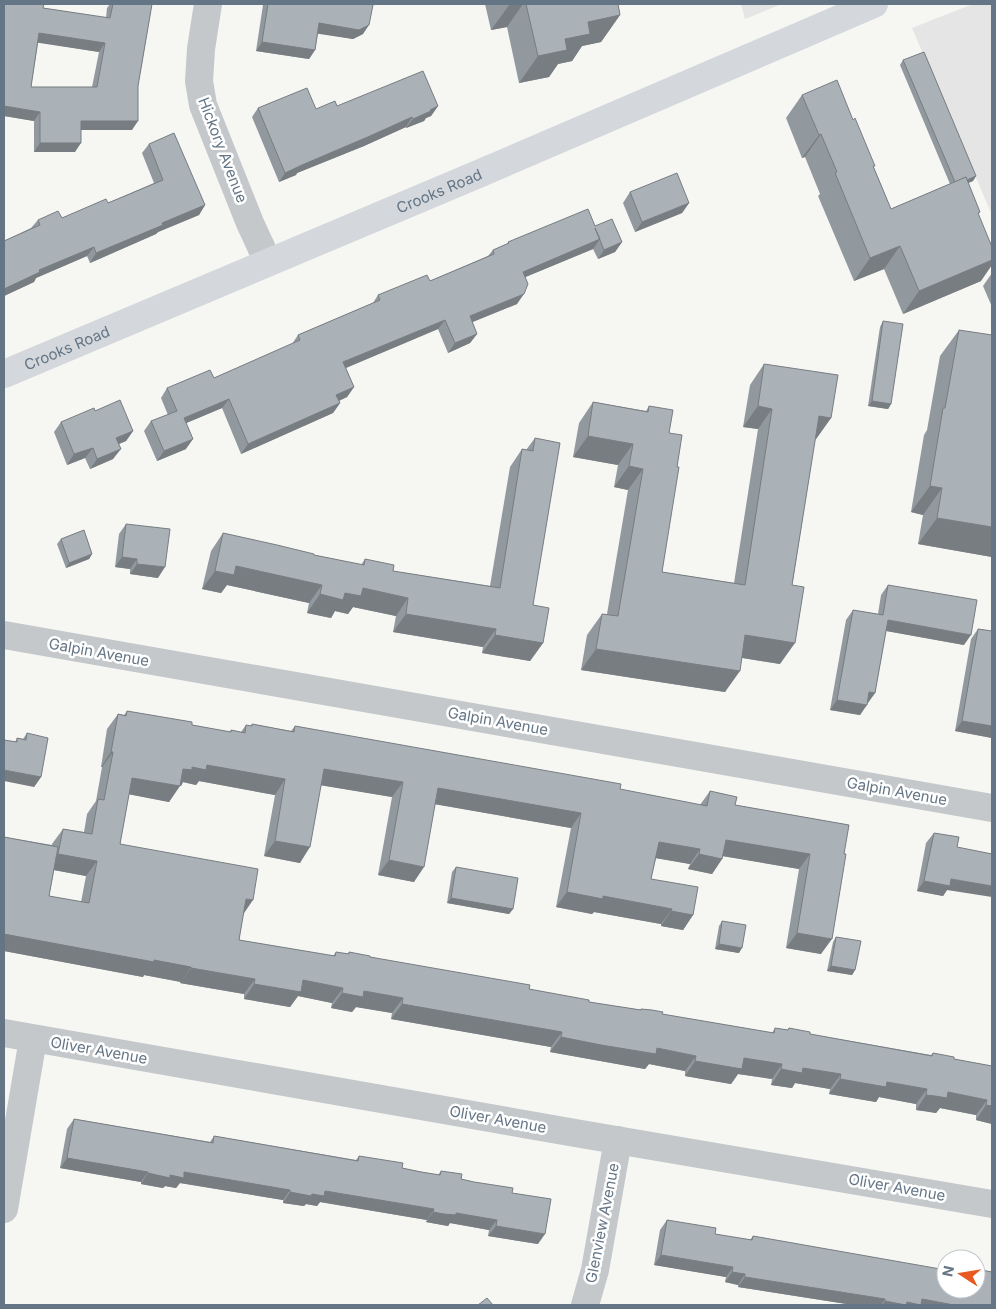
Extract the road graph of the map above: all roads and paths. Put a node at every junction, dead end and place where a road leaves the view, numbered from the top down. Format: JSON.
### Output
{"nodes":[{"id":1,"x":208,"y":4,"type":"edge"},
{"id":2,"x":874,"y":4,"type":"edge"},
{"id":3,"x":268,"y":262,"type":"junction"},
{"id":4,"x":4,"y":374,"type":"edge"},
{"id":5,"x":4,"y":635,"type":"edge"},
{"id":6,"x":992,"y":808,"type":"edge"},
{"id":7,"x":4,"y":1033,"type":"edge"},
{"id":8,"x":33,"y":1039,"type":"junction"},
{"id":9,"x":618,"y":1140,"type":"junction"},
{"id":10,"x":992,"y":1204,"type":"edge"},
{"id":11,"x":4,"y":1209,"type":"edge"},
{"id":12,"x":585,"y":1305,"type":"edge"}],
"edges":[{"from":1,"to":3,"type":"street","name":"Hickory Avenue"},
{"from":2,"to":3,"type":"main road","name":"Crooks Road"},
{"from":3,"to":4,"type":"main road","name":"Crooks Road"},
{"from":5,"to":6,"type":"street","name":"Galpin Avenue"},
{"from":7,"to":8,"type":"street","name":"Oliver Avenue"},
{"from":8,"to":9,"type":"street","name":"Oliver Avenue"},
{"from":8,"to":11,"type":"street"},
{"from":9,"to":10,"type":"street","name":"Oliver Avenue"},
{"from":9,"to":12,"type":"street","name":"Glenview Avenue"}]}
